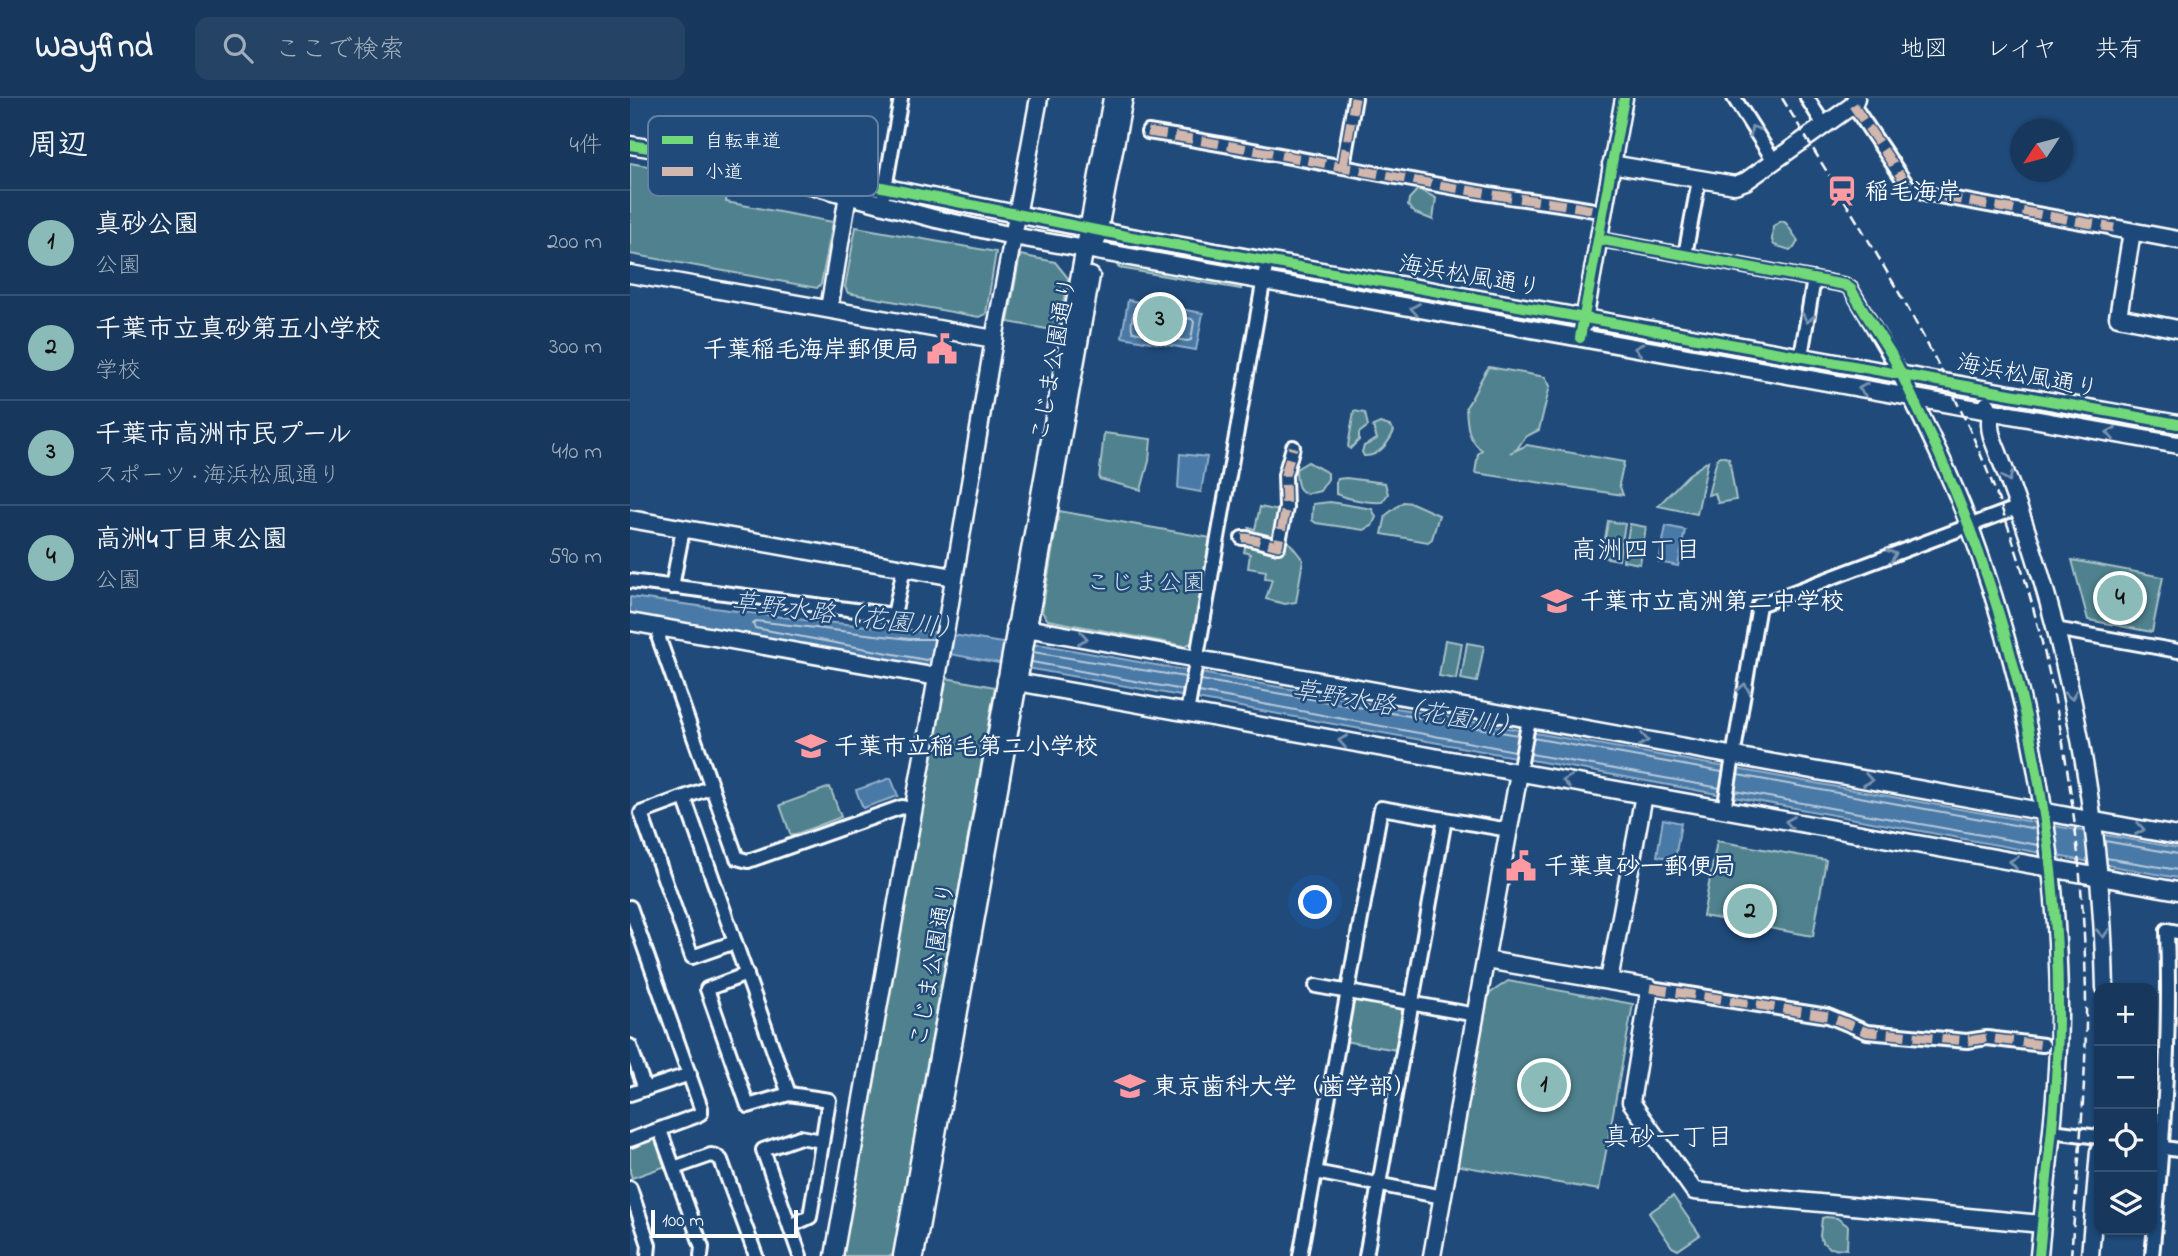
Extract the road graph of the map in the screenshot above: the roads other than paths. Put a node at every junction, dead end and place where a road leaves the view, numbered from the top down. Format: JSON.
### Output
{"nodes":[{"id":1,"x":901,"y":98,"type":"edge"},
{"id":2,"x":1039,"y":98,"type":"edge"},
{"id":3,"x":1112,"y":98,"type":"edge"},
{"id":4,"x":1124,"y":98,"type":"edge"},
{"id":5,"x":1354,"y":98,"type":"edge"},
{"id":6,"x":1624,"y":98,"type":"edge"},
{"id":7,"x":1734,"y":98,"type":"edge"},
{"id":8,"x":1807,"y":98,"type":"edge"},
{"id":9,"x":1855,"y":101,"type":"edge"},
{"id":10,"x":1824,"y":125,"type":"junction"},
{"id":11,"x":1148,"y":132,"type":"dead end"},
{"id":12,"x":630,"y":145,"type":"edge"},
{"id":13,"x":648,"y":148,"type":"edge"},
{"id":14,"x":1774,"y":161,"type":"junction"},
{"id":15,"x":1611,"y":164,"type":"junction"},
{"id":16,"x":1343,"y":166,"type":"junction"},
{"id":17,"x":1699,"y":180,"type":"junction"},
{"id":18,"x":878,"y":186,"type":"edge"},
{"id":19,"x":886,"y":188,"type":"junction"},
{"id":20,"x":848,"y":196,"type":"edge"},
{"id":21,"x":851,"y":196,"type":"edge"},
{"id":22,"x":882,"y":205,"type":"junction"},
{"id":23,"x":1593,"y":210,"type":"dead end"},
{"id":24,"x":1017,"y":214,"type":"junction"},
{"id":25,"x":2114,"y":228,"type":"joint"},
{"id":26,"x":1094,"y":229,"type":"junction"},
{"id":27,"x":2132,"y":232,"type":"junction"},
{"id":28,"x":1013,"y":236,"type":"junction"},
{"id":29,"x":1598,"y":239,"type":"junction"},
{"id":30,"x":2178,"y":240,"type":"edge"},
{"id":31,"x":1090,"y":251,"type":"junction"},
{"id":32,"x":1685,"y":255,"type":"junction"},
{"id":33,"x":1267,"y":261,"type":"junction"},
{"id":34,"x":630,"y":274,"type":"edge"},
{"id":35,"x":1814,"y":279,"type":"junction"},
{"id":36,"x":1264,"y":282,"type":"junction"},
{"id":37,"x":829,"y":309,"type":"junction"},
{"id":38,"x":1584,"y":317,"type":"junction"},
{"id":39,"x":2178,"y":329,"type":"edge"},
{"id":40,"x":1580,"y":338,"type":"junction"},
{"id":41,"x":994,"y":340,"type":"junction"},
{"id":42,"x":1801,"y":356,"type":"junction"},
{"id":43,"x":1900,"y":373,"type":"junction"},
{"id":44,"x":1979,"y":387,"type":"junction"},
{"id":45,"x":1912,"y":398,"type":"junction"},
{"id":46,"x":1991,"y":412,"type":"junction"},
{"id":47,"x":2178,"y":424,"type":"edge"},
{"id":48,"x":2178,"y":445,"type":"edge"},
{"id":49,"x":1293,"y":447,"type":"dead end"},
{"id":50,"x":2019,"y":507,"type":"junction"},
{"id":51,"x":630,"y":519,"type":"edge"},
{"id":52,"x":1969,"y":526,"type":"junction"},
{"id":53,"x":683,"y":529,"type":"junction"},
{"id":54,"x":1242,"y":538,"type":"dead end"},
{"id":55,"x":904,"y":568,"type":"junction"},
{"id":56,"x":954,"y":577,"type":"junction"},
{"id":57,"x":630,"y":581,"type":"edge"},
{"id":58,"x":672,"y":587,"type":"junction"},
{"id":59,"x":630,"y":622,"type":"edge"},
{"id":60,"x":1022,"y":627,"type":"junction"},
{"id":61,"x":661,"y":628,"type":"junction"},
{"id":62,"x":2056,"y":629,"type":"junction"},
{"id":63,"x":2178,"y":651,"type":"edge"},
{"id":64,"x":1196,"y":659,"type":"junction"},
{"id":65,"x":937,"y":673,"type":"junction"},
{"id":66,"x":1012,"y":681,"type":"junction"},
{"id":67,"x":1187,"y":713,"type":"junction"},
{"id":68,"x":1529,"y":719,"type":"junction"},
{"id":69,"x":1733,"y":755,"type":"junction"},
{"id":70,"x":1519,"y":773,"type":"junction"},
{"id":71,"x":712,"y":787,"type":"junction"},
{"id":72,"x":1644,"y":795,"type":"junction"},
{"id":73,"x":684,"y":797,"type":"junction"},
{"id":74,"x":913,"y":810,"type":"junction"},
{"id":75,"x":1724,"y":810,"type":"junction"},
{"id":76,"x":2043,"y":811,"type":"junction"},
{"id":77,"x":1445,"y":819,"type":"junction"},
{"id":78,"x":2092,"y":820,"type":"junction"},
{"id":79,"x":1509,"y":830,"type":"junction"},
{"id":80,"x":2178,"y":836,"type":"edge"},
{"id":81,"x":2050,"y":868,"type":"junction"},
{"id":82,"x":2099,"y":877,"type":"junction"},
{"id":83,"x":2178,"y":891,"type":"edge"},
{"id":84,"x":630,"y":907,"type":"edge"},
{"id":85,"x":2178,"y":932,"type":"edge"},
{"id":86,"x":735,"y":942,"type":"junction"},
{"id":87,"x":1486,"y":960,"type":"junction"},
{"id":88,"x":747,"y":974,"type":"junction"},
{"id":89,"x":1609,"y":980,"type":"junction"},
{"id":90,"x":2105,"y":983,"type":"edge"},
{"id":91,"x":1316,"y":986,"type":"dead end"},
{"id":92,"x":1650,"y":988,"type":"junction"},
{"id":93,"x":2173,"y":990,"type":"edge"},
{"id":94,"x":1348,"y":992,"type":"junction"},
{"id":95,"x":1410,"y":1002,"type":"junction"},
{"id":96,"x":1476,"y":1015,"type":"junction"},
{"id":97,"x":2043,"y":1045,"type":"dead end"},
{"id":98,"x":630,"y":1046,"type":"edge"},
{"id":99,"x":2173,"y":1048,"type":"edge"},
{"id":100,"x":690,"y":1074,"type":"junction"},
{"id":101,"x":645,"y":1089,"type":"junction"},
{"id":102,"x":630,"y":1094,"type":"edge"},
{"id":103,"x":789,"y":1094,"type":"junction"},
{"id":104,"x":2172,"y":1106,"type":"edge"},
{"id":105,"x":660,"y":1130,"type":"junction"},
{"id":106,"x":2052,"y":1131,"type":"junction"},
{"id":107,"x":2094,"y":1136,"type":"edge"},
{"id":108,"x":630,"y":1140,"type":"edge"},
{"id":109,"x":822,"y":1141,"type":"junction"},
{"id":110,"x":2157,"y":1147,"type":"edge"},
{"id":111,"x":2178,"y":1150,"type":"edge"},
{"id":112,"x":674,"y":1168,"type":"junction"},
{"id":113,"x":1315,"y":1172,"type":"junction"},
{"id":114,"x":2097,"y":1172,"type":"edge"},
{"id":115,"x":2156,"y":1172,"type":"edge"},
{"id":116,"x":1378,"y":1185,"type":"junction"},
{"id":117,"x":630,"y":1188,"type":"edge"},
{"id":118,"x":1443,"y":1197,"type":"junction"},
{"id":119,"x":2042,"y":1224,"type":"junction"},
{"id":120,"x":790,"y":1226,"type":"junction"},
{"id":121,"x":648,"y":1256,"type":"edge"},
{"id":122,"x":701,"y":1256,"type":"edge"},
{"id":123,"x":756,"y":1256,"type":"edge"},
{"id":124,"x":800,"y":1256,"type":"edge"},
{"id":125,"x":834,"y":1256,"type":"edge"},
{"id":126,"x":902,"y":1256,"type":"edge"},
{"id":127,"x":915,"y":1256,"type":"edge"},
{"id":128,"x":1300,"y":1256,"type":"edge"},
{"id":129,"x":1366,"y":1256,"type":"edge"},
{"id":130,"x":1432,"y":1256,"type":"edge"},
{"id":131,"x":2039,"y":1256,"type":"edge"},
{"id":132,"x":2090,"y":1256,"type":"edge"},
{"id":133,"x":2152,"y":1256,"type":"edge"}],
"edges":[{"from":1,"to":19,"type":"street"},
{"from":2,"to":24,"type":"street"},
{"from":3,"to":26,"type":"street","name":"こじま公園通り"},
{"from":4,"to":26,"type":"street","name":"こじま公園通り"},
{"from":5,"to":16,"type":"street"},
{"from":6,"to":15,"type":"street"},
{"from":14,"to":7,"type":"street","one_way":true},
{"from":8,"to":10,"type":"street"},
{"from":9,"to":10,"type":"street"},
{"from":9,"to":25,"type":"street"},
{"from":10,"to":14,"type":"street"},
{"from":11,"to":16,"type":"street"},
{"from":12,"to":13,"type":"street"},
{"from":14,"to":17,"type":"street"},
{"from":15,"to":17,"type":"street"},
{"from":15,"to":29,"type":"street"},
{"from":16,"to":23,"type":"street"},
{"from":17,"to":32,"type":"street"},
{"from":18,"to":19,"type":"street","name":"海浜松風通り"},
{"from":19,"to":22,"type":"street"},
{"from":19,"to":24,"type":"street","name":"海浜松風通り"},
{"from":20,"to":37,"type":"street"},
{"from":21,"to":22,"type":"street","name":"海浜松風通り"},
{"from":22,"to":28,"type":"street","name":"海浜松風通り"},
{"from":24,"to":26,"type":"street","name":"海浜松風通り"},
{"from":24,"to":28,"type":"street"},
{"from":25,"to":27,"type":"street"},
{"from":26,"to":31,"type":"street","name":"こじま公園通り"},
{"from":26,"to":33,"type":"street","name":"海浜松風通り"},
{"from":27,"to":30,"type":"street"},
{"from":27,"to":39,"type":"street"},
{"from":28,"to":31,"type":"street","name":"海浜松風通り"},
{"from":28,"to":41,"type":"street"},
{"from":29,"to":32,"type":"street"},
{"from":29,"to":38,"type":"street"},
{"from":31,"to":36,"type":"street","name":"海浜松風通り"},
{"from":31,"to":60,"type":"street","name":"こじま公園通り"},
{"from":32,"to":35,"type":"street"},
{"from":33,"to":36,"type":"street"},
{"from":33,"to":38,"type":"street","name":"海浜松風通り"},
{"from":34,"to":37,"type":"street"},
{"from":35,"to":42,"type":"street","one_way":true},
{"from":35,"to":43,"type":"street"},
{"from":40,"to":36,"type":"street","name":"海浜松風通り","one_way":true},
{"from":36,"to":64,"type":"street"},
{"from":37,"to":41,"type":"street"},
{"from":38,"to":40,"type":"street"},
{"from":38,"to":42,"type":"street","name":"海浜松風通り"},
{"from":45,"to":40,"type":"street","name":"海浜松風通り","one_way":true},
{"from":41,"to":56,"type":"street"},
{"from":42,"to":43,"type":"street","name":"海浜松風通り"},
{"from":43,"to":44,"type":"street","name":"海浜松風通り"},
{"from":43,"to":45,"type":"street"},
{"from":44,"to":46,"type":"street"},
{"from":44,"to":47,"type":"street","name":"海浜松風通り"},
{"from":45,"to":46,"type":"street","name":"海浜松風通り"},
{"from":45,"to":52,"type":"street"},
{"from":48,"to":46,"type":"street","name":"海浜松風通り","one_way":true},
{"from":46,"to":50,"type":"street","one_way":true},
{"from":49,"to":54,"type":"street"},
{"from":50,"to":52,"type":"street"},
{"from":50,"to":62,"type":"street"},
{"from":51,"to":53,"type":"street"},
{"from":69,"to":52,"type":"street","one_way":true},
{"from":52,"to":76,"type":"street"},
{"from":53,"to":55,"type":"street"},
{"from":53,"to":58,"type":"street"},
{"from":55,"to":56,"type":"street"},
{"from":55,"to":58,"type":"street"},
{"from":56,"to":65,"type":"street"},
{"from":57,"to":58,"type":"street"},
{"from":59,"to":61,"type":"street"},
{"from":60,"to":64,"type":"street","one_way":true},
{"from":60,"to":66,"type":"street","name":"こじま公園通り"},
{"from":61,"to":65,"type":"street"},
{"from":61,"to":71,"type":"street"},
{"from":62,"to":63,"type":"street"},
{"from":62,"to":78,"type":"street","one_way":true},
{"from":64,"to":67,"type":"street"},
{"from":64,"to":68,"type":"street"},
{"from":65,"to":74,"type":"street"},
{"from":66,"to":67,"type":"street"},
{"from":66,"to":126,"type":"street","name":"こじま公園通り"},
{"from":66,"to":127,"type":"street","name":"こじま公園通り"},
{"from":70,"to":67,"type":"street","one_way":true},
{"from":68,"to":69,"type":"street","one_way":true},
{"from":68,"to":70,"type":"street"},
{"from":69,"to":75,"type":"street"},
{"from":69,"to":76,"type":"street","one_way":true},
{"from":72,"to":70,"type":"street","one_way":true},
{"from":70,"to":79,"type":"street"},
{"from":71,"to":73,"type":"street"},
{"from":71,"to":74,"type":"street"},
{"from":72,"to":75,"type":"street"},
{"from":72,"to":89,"type":"street"},
{"from":73,"to":86,"type":"street"},
{"from":73,"to":86,"type":"street"},
{"from":74,"to":125,"type":"street"},
{"from":81,"to":75,"type":"street","one_way":true},
{"from":76,"to":78,"type":"street"},
{"from":76,"to":81,"type":"street"},
{"from":77,"to":79,"type":"street"},
{"from":77,"to":94,"type":"street"},
{"from":77,"to":95,"type":"street"},
{"from":78,"to":80,"type":"street","one_way":true},
{"from":78,"to":82,"type":"street"},
{"from":79,"to":87,"type":"street"},
{"from":81,"to":82,"type":"street"},
{"from":81,"to":106,"type":"street"},
{"from":82,"to":83,"type":"street"},
{"from":82,"to":90,"type":"street","one_way":true},
{"from":84,"to":100,"type":"street"},
{"from":85,"to":93,"type":"street"},
{"from":86,"to":88,"type":"street"},
{"from":87,"to":89,"type":"street"},
{"from":87,"to":96,"type":"street"},
{"from":88,"to":103,"type":"street"},
{"from":88,"to":103,"type":"street"},
{"from":89,"to":92,"type":"street"},
{"from":91,"to":94,"type":"street"},
{"from":92,"to":97,"type":"street"},
{"from":92,"to":119,"type":"street"},
{"from":93,"to":99,"type":"street"},
{"from":94,"to":95,"type":"street"},
{"from":94,"to":113,"type":"street"},
{"from":95,"to":96,"type":"street"},
{"from":95,"to":116,"type":"street"},
{"from":96,"to":118,"type":"street"},
{"from":98,"to":101,"type":"street"},
{"from":99,"to":104,"type":"street"},
{"from":100,"to":101,"type":"street"},
{"from":100,"to":105,"type":"street"},
{"from":101,"to":102,"type":"street"},
{"from":103,"to":109,"type":"street"},
{"from":104,"to":110,"type":"street"},
{"from":105,"to":108,"type":"street"},
{"from":105,"to":112,"type":"street"},
{"from":106,"to":107,"type":"street"},
{"from":106,"to":119,"type":"street"},
{"from":109,"to":120,"type":"street"},
{"from":109,"to":120,"type":"street"},
{"from":110,"to":111,"type":"street"},
{"from":112,"to":122,"type":"street"},
{"from":112,"to":123,"type":"street"},
{"from":113,"to":116,"type":"street"},
{"from":113,"to":128,"type":"street"},
{"from":114,"to":132,"type":"street"},
{"from":115,"to":133,"type":"street"},
{"from":116,"to":118,"type":"street"},
{"from":116,"to":129,"type":"street"},
{"from":117,"to":121,"type":"street"},
{"from":118,"to":130,"type":"street"},
{"from":119,"to":131,"type":"street"},
{"from":120,"to":124,"type":"street"}]}
